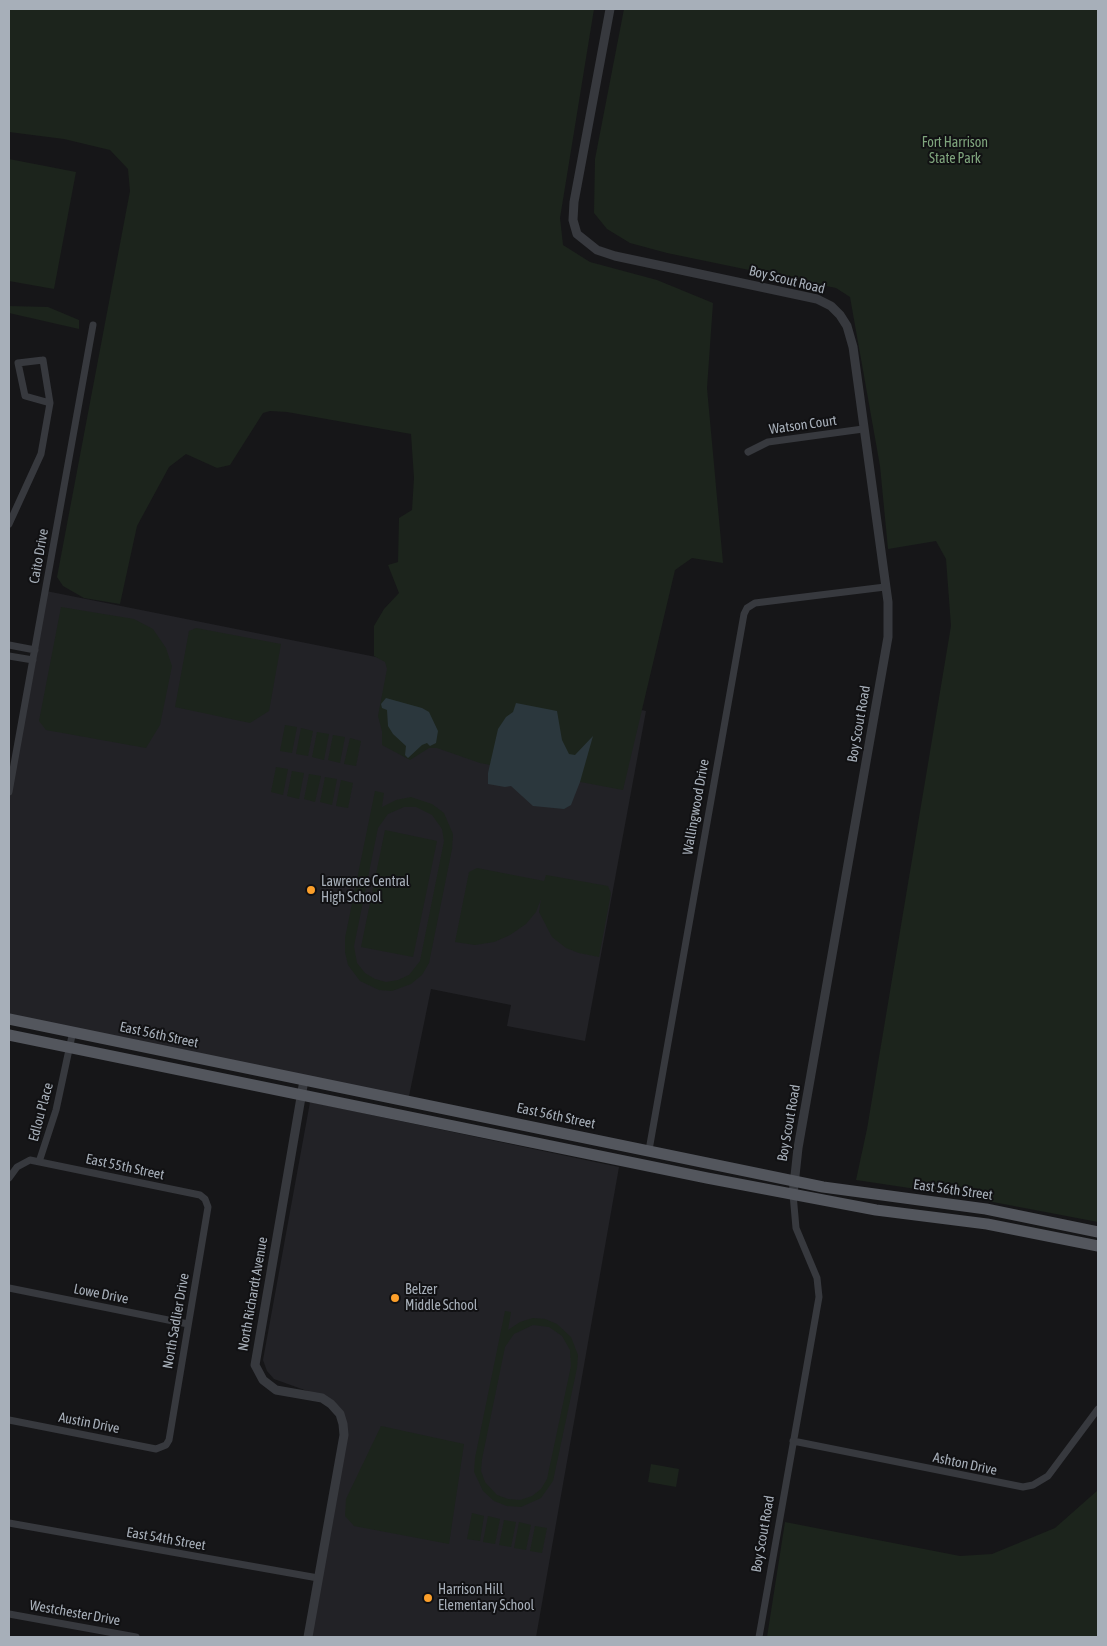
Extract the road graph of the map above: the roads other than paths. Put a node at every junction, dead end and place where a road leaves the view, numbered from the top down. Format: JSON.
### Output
{"nodes":[{"id":1,"x":610,"y":9,"type":"edge"},
{"id":2,"x":93,"y":325,"type":"dead end"},
{"id":3,"x":50,"y":403,"type":"junction"},
{"id":4,"x":863,"y":430,"type":"junction"},
{"id":5,"x":748,"y":452,"type":"dead end"},
{"id":6,"x":9,"y":524,"type":"edge"},
{"id":7,"x":885,"y":587,"type":"junction"},
{"id":8,"x":9,"y":645,"type":"edge"},
{"id":9,"x":35,"y":650,"type":"junction"},
{"id":10,"x":9,"y":656,"type":"edge"},
{"id":11,"x":33,"y":660,"type":"junction"},
{"id":12,"x":9,"y":792,"type":"edge"},
{"id":13,"x":9,"y":1019,"type":"edge"},
{"id":14,"x":73,"y":1031,"type":"junction"},
{"id":15,"x":9,"y":1035,"type":"edge"},
{"id":16,"x":69,"y":1047,"type":"junction"},
{"id":17,"x":304,"y":1080,"type":"junction"},
{"id":18,"x":303,"y":1094,"type":"junction"},
{"id":19,"x":538,"y":1127,"type":"junction"},
{"id":20,"x":535,"y":1142,"type":"junction"},
{"id":21,"x":649,"y":1150,"type":"junction"},
{"id":22,"x":39,"y":1162,"type":"junction"},
{"id":23,"x":9,"y":1178,"type":"edge"},
{"id":24,"x":794,"y":1180,"type":"junction"},
{"id":25,"x":793,"y":1194,"type":"junction"},
{"id":26,"x":205,"y":1199,"type":"joint"},
{"id":27,"x":1098,"y":1232,"type":"edge"},
{"id":28,"x":1098,"y":1246,"type":"edge"},
{"id":29,"x":9,"y":1288,"type":"edge"},
{"id":30,"x":188,"y":1324,"type":"junction"},
{"id":31,"x":1098,"y":1408,"type":"edge"},
{"id":32,"x":9,"y":1420,"type":"edge"},
{"id":33,"x":794,"y":1441,"type":"junction"},
{"id":34,"x":164,"y":1447,"type":"joint"},
{"id":35,"x":9,"y":1523,"type":"edge"},
{"id":36,"x":318,"y":1578,"type":"junction"},
{"id":37,"x":9,"y":1614,"type":"edge"},
{"id":38,"x":136,"y":1637,"type":"edge"},
{"id":39,"x":308,"y":1637,"type":"edge"},
{"id":40,"x":759,"y":1637,"type":"edge"}],
"edges":[{"from":1,"to":4,"type":"street","name":"Boy Scout Road"},
{"from":2,"to":9,"type":"street","name":"Caito Drive"},
{"from":3,"to":3,"type":"street"},
{"from":3,"to":6,"type":"street"},
{"from":4,"to":5,"type":"street","name":"Watson Court"},
{"from":4,"to":7,"type":"street","name":"Boy Scout Road"},
{"from":7,"to":21,"type":"street","name":"Wallingwood Drive"},
{"from":7,"to":24,"type":"street","name":"Boy Scout Road"},
{"from":8,"to":9,"type":"street"},
{"from":9,"to":11,"type":"street","name":"Caito Drive"},
{"from":10,"to":11,"type":"street"},
{"from":11,"to":12,"type":"street","name":"Caito Drive"},
{"from":13,"to":14,"type":"main road","name":"East 56th Street"},
{"from":14,"to":16,"type":"street","name":"Edlou Place"},
{"from":14,"to":17,"type":"main road","name":"East 56th Street"},
{"from":15,"to":16,"type":"main road","name":"East 56th Street"},
{"from":16,"to":18,"type":"main road","name":"East 56th Street"},
{"from":16,"to":22,"type":"street","name":"Edlou Place"},
{"from":17,"to":18,"type":"street","name":"North Richardt Avenue"},
{"from":17,"to":19,"type":"main road","name":"East 56th Street"},
{"from":18,"to":20,"type":"main road","name":"East 56th Street"},
{"from":18,"to":36,"type":"street","name":"North Richardt Avenue"},
{"from":19,"to":20,"type":"street"},
{"from":19,"to":21,"type":"main road","name":"East 56th Street"},
{"from":20,"to":25,"type":"main road","name":"East 56th Street"},
{"from":21,"to":24,"type":"main road","name":"East 56th Street"},
{"from":22,"to":23,"type":"street","name":"Edlou Place"},
{"from":22,"to":26,"type":"street","name":"East 55th Street"},
{"from":24,"to":25,"type":"street","name":"Boy Scout Road"},
{"from":24,"to":27,"type":"main road","name":"East 56th Street"},
{"from":25,"to":28,"type":"main road","name":"East 56th Street"},
{"from":25,"to":33,"type":"street","name":"Boy Scout Road"},
{"from":26,"to":30,"type":"street","name":"North Sadlier Drive"},
{"from":29,"to":30,"type":"street","name":"Lowe Drive"},
{"from":30,"to":34,"type":"street","name":"North Sadlier Drive"},
{"from":31,"to":33,"type":"street","name":"Ashton Drive"},
{"from":32,"to":34,"type":"street","name":"Austin Drive"},
{"from":33,"to":40,"type":"street","name":"Boy Scout Road"},
{"from":35,"to":36,"type":"street","name":"East 54th Street"},
{"from":36,"to":39,"type":"street","name":"North Richardt Avenue"},
{"from":37,"to":38,"type":"street","name":"Westchester Drive"}]}
